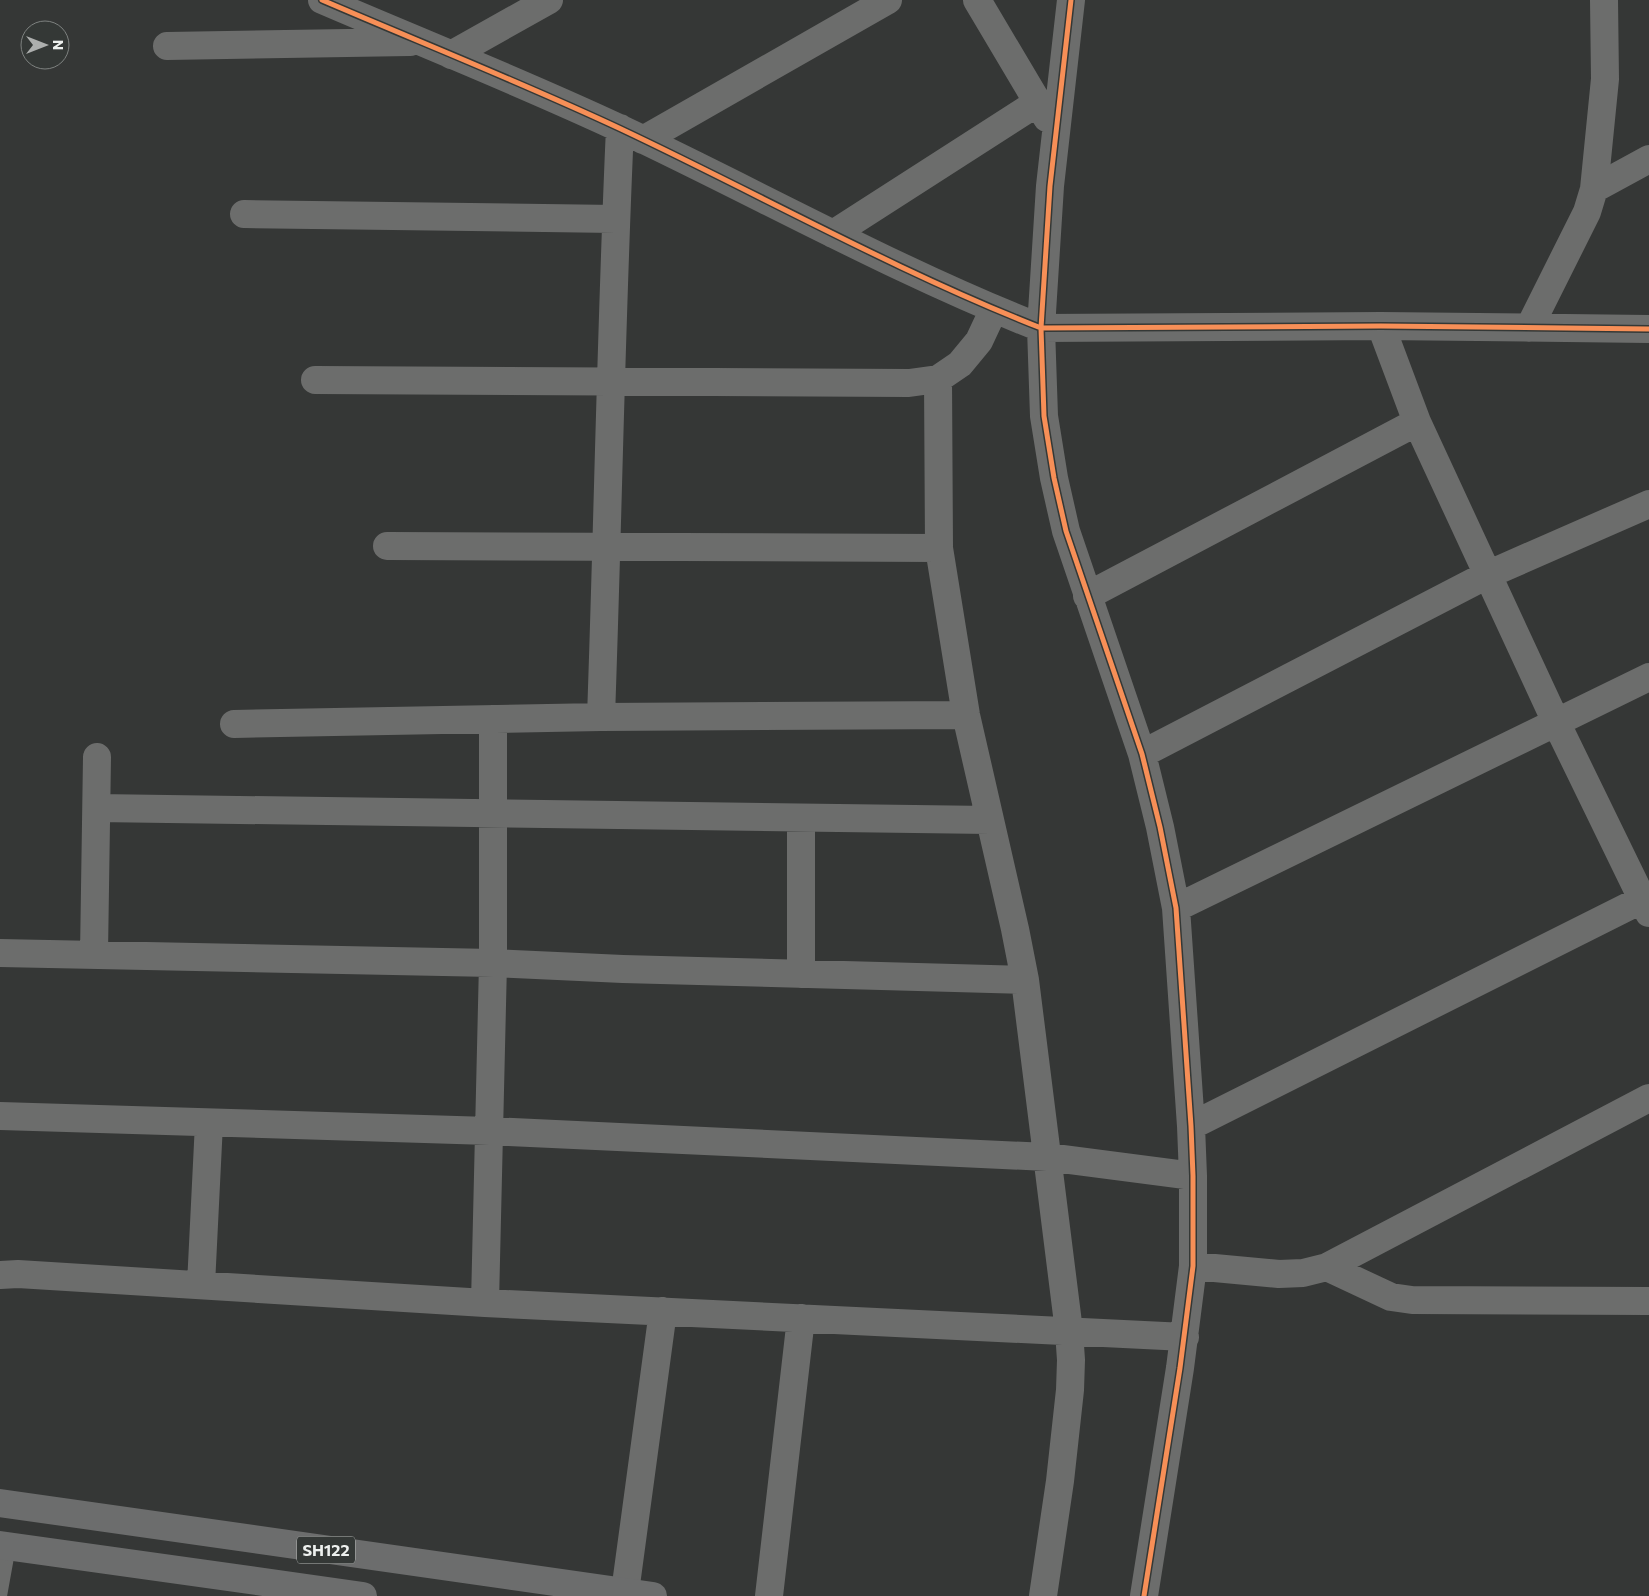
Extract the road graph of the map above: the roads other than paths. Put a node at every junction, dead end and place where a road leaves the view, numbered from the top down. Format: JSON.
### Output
{"nodes":[{"id":1,"x":322,"y":0,"type":"edge"},
{"id":2,"x":549,"y":0,"type":"edge"},
{"id":3,"x":888,"y":0,"type":"edge"},
{"id":4,"x":977,"y":0,"type":"edge"},
{"id":5,"x":1071,"y":0,"type":"edge"},
{"id":6,"x":1604,"y":0,"type":"edge"},
{"id":7,"x":511,"y":9,"type":"edge"},
{"id":8,"x":418,"y":42,"type":"junction"},
{"id":9,"x":167,"y":46,"type":"dead end"},
{"id":10,"x":451,"y":55,"type":"junction"},
{"id":11,"x":1038,"y":103,"type":"junction"},
{"id":12,"x":1055,"y":132,"type":"junction"},
{"id":13,"x":632,"y":134,"type":"junction"},
{"id":14,"x":1649,"y":159,"type":"edge"},
{"id":15,"x":1594,"y":189,"type":"junction"},
{"id":16,"x":244,"y":214,"type":"dead end"},
{"id":17,"x":616,"y":219,"type":"junction"},
{"id":18,"x":833,"y":234,"type":"junction"},
{"id":19,"x":994,"y":309,"type":"junction"},
{"id":20,"x":1382,"y":326,"type":"junction"},
{"id":21,"x":1041,"y":328,"type":"junction"},
{"id":22,"x":1529,"y":328,"type":"junction"},
{"id":23,"x":1649,"y":329,"type":"edge"},
{"id":24,"x":938,"y":379,"type":"junction"},
{"id":25,"x":315,"y":380,"type":"dead end"},
{"id":26,"x":610,"y":381,"type":"junction"},
{"id":27,"x":1417,"y":422,"type":"junction"},
{"id":28,"x":1649,"y":504,"type":"edge"},
{"id":29,"x":387,"y":546,"type":"dead end"},
{"id":30,"x":607,"y":547,"type":"junction"},
{"id":31,"x":939,"y":548,"type":"junction"},
{"id":32,"x":1488,"y":575,"type":"junction"},
{"id":33,"x":1087,"y":596,"type":"junction"},
{"id":34,"x":1649,"y":677,"type":"edge"},
{"id":35,"x":966,"y":715,"type":"junction"},
{"id":36,"x":601,"y":717,"type":"junction"},
{"id":37,"x":493,"y":719,"type":"junction"},
{"id":38,"x":1556,"y":722,"type":"junction"},
{"id":39,"x":234,"y":724,"type":"dead end"},
{"id":40,"x":1142,"y":754,"type":"junction"},
{"id":41,"x":97,"y":757,"type":"dead end"},
{"id":42,"x":97,"y":808,"type":"junction"},
{"id":43,"x":493,"y":814,"type":"junction"},
{"id":44,"x":801,"y":818,"type":"junction"},
{"id":45,"x":990,"y":820,"type":"junction"},
{"id":46,"x":1647,"y":903,"type":"edge"},
{"id":47,"x":1176,"y":908,"type":"junction"},
{"id":48,"x":0,"y":953,"type":"edge"},
{"id":49,"x":94,"y":954,"type":"junction"},
{"id":50,"x":493,"y":962,"type":"junction"},
{"id":51,"x":801,"y":974,"type":"junction"},
{"id":52,"x":1025,"y":980,"type":"junction"},
{"id":53,"x":1649,"y":1098,"type":"edge"},
{"id":54,"x":0,"y":1116,"type":"edge"},
{"id":55,"x":209,"y":1123,"type":"junction"},
{"id":56,"x":1191,"y":1126,"type":"junction"},
{"id":57,"x":489,"y":1131,"type":"junction"},
{"id":58,"x":1047,"y":1157,"type":"junction"},
{"id":59,"x":1193,"y":1176,"type":"junction"},
{"id":60,"x":1193,"y":1266,"type":"junction"},
{"id":61,"x":1327,"y":1267,"type":"junction"},
{"id":62,"x":0,"y":1275,"type":"edge"},
{"id":63,"x":201,"y":1285,"type":"junction"},
{"id":64,"x":1648,"y":1302,"type":"edge"},
{"id":65,"x":485,"y":1303,"type":"junction"},
{"id":66,"x":663,"y":1311,"type":"junction"},
{"id":67,"x":801,"y":1318,"type":"junction"},
{"id":68,"x":1069,"y":1330,"type":"junction"},
{"id":69,"x":1185,"y":1337,"type":"junction"},
{"id":70,"x":0,"y":1503,"type":"edge"},
{"id":71,"x":239,"y":1538,"type":"junction"},
{"id":72,"x":4,"y":1546,"type":"edge"},
{"id":73,"x":234,"y":1578,"type":"junction"},
{"id":74,"x":625,"y":1592,"type":"junction"},
{"id":75,"x":0,"y":1596,"type":"edge"},
{"id":76,"x":363,"y":1596,"type":"edge"},
{"id":77,"x":653,"y":1596,"type":"edge"},
{"id":78,"x":769,"y":1596,"type":"edge"},
{"id":79,"x":1042,"y":1596,"type":"edge"},
{"id":80,"x":1144,"y":1596,"type":"edge"}],
"edges":[{"from":1,"to":8,"type":"street"},
{"from":2,"to":7,"type":"street"},
{"from":3,"to":13,"type":"street"},
{"from":4,"to":11,"type":"street"},
{"from":5,"to":12,"type":"street"},
{"from":6,"to":15,"type":"street"},
{"from":7,"to":10,"type":"street"},
{"from":8,"to":9,"type":"street"},
{"from":8,"to":10,"type":"street"},
{"from":10,"to":13,"type":"street"},
{"from":11,"to":12,"type":"street"},
{"from":11,"to":18,"type":"street"},
{"from":12,"to":21,"type":"street"},
{"from":13,"to":17,"type":"street"},
{"from":13,"to":18,"type":"street"},
{"from":14,"to":15,"type":"street"},
{"from":15,"to":22,"type":"street"},
{"from":16,"to":17,"type":"street"},
{"from":17,"to":26,"type":"street"},
{"from":18,"to":19,"type":"street"},
{"from":19,"to":21,"type":"street"},
{"from":19,"to":24,"type":"street"},
{"from":20,"to":21,"type":"street"},
{"from":20,"to":22,"type":"street"},
{"from":20,"to":27,"type":"street"},
{"from":21,"to":33,"type":"street"},
{"from":22,"to":23,"type":"street"},
{"from":24,"to":26,"type":"street"},
{"from":24,"to":31,"type":"street"},
{"from":25,"to":26,"type":"street"},
{"from":26,"to":30,"type":"street"},
{"from":27,"to":32,"type":"street"},
{"from":27,"to":33,"type":"street"},
{"from":28,"to":32,"type":"street"},
{"from":29,"to":30,"type":"street"},
{"from":30,"to":31,"type":"street"},
{"from":30,"to":36,"type":"street"},
{"from":31,"to":35,"type":"street"},
{"from":32,"to":38,"type":"street"},
{"from":32,"to":40,"type":"street"},
{"from":33,"to":40,"type":"street"},
{"from":34,"to":38,"type":"street"},
{"from":35,"to":36,"type":"street"},
{"from":35,"to":45,"type":"street"},
{"from":36,"to":37,"type":"street"},
{"from":37,"to":39,"type":"street"},
{"from":37,"to":43,"type":"street"},
{"from":38,"to":46,"type":"street"},
{"from":38,"to":47,"type":"street"},
{"from":40,"to":47,"type":"street"},
{"from":41,"to":42,"type":"street"},
{"from":42,"to":43,"type":"street"},
{"from":42,"to":49,"type":"street"},
{"from":43,"to":44,"type":"street"},
{"from":43,"to":50,"type":"street"},
{"from":44,"to":45,"type":"street"},
{"from":44,"to":51,"type":"street"},
{"from":45,"to":52,"type":"street"},
{"from":46,"to":56,"type":"street"},
{"from":47,"to":56,"type":"street"},
{"from":48,"to":49,"type":"street"},
{"from":49,"to":50,"type":"street"},
{"from":50,"to":51,"type":"street"},
{"from":50,"to":57,"type":"street"},
{"from":51,"to":52,"type":"street"},
{"from":52,"to":58,"type":"street"},
{"from":53,"to":61,"type":"street"},
{"from":54,"to":55,"type":"street"},
{"from":55,"to":57,"type":"street"},
{"from":55,"to":63,"type":"street"},
{"from":56,"to":59,"type":"street"},
{"from":57,"to":58,"type":"street"},
{"from":57,"to":65,"type":"street"},
{"from":58,"to":59,"type":"street"},
{"from":58,"to":68,"type":"street"},
{"from":59,"to":60,"type":"street"},
{"from":60,"to":61,"type":"street"},
{"from":60,"to":69,"type":"street"},
{"from":61,"to":64,"type":"street"},
{"from":62,"to":63,"type":"street"},
{"from":63,"to":65,"type":"street"},
{"from":65,"to":66,"type":"street"},
{"from":66,"to":67,"type":"street"},
{"from":66,"to":74,"type":"street"},
{"from":67,"to":68,"type":"street"},
{"from":67,"to":78,"type":"street"},
{"from":68,"to":69,"type":"street"},
{"from":68,"to":79,"type":"street"},
{"from":69,"to":80,"type":"street"},
{"from":70,"to":71,"type":"main road","number":"SH122"},
{"from":71,"to":73,"type":"main road"},
{"from":71,"to":74,"type":"main road","number":"SH122"},
{"from":72,"to":73,"type":"main road","number":"SH122"},
{"from":72,"to":75,"type":"lane"},
{"from":73,"to":76,"type":"main road","number":"SH122"},
{"from":74,"to":77,"type":"main road","number":"SH122"}]}
